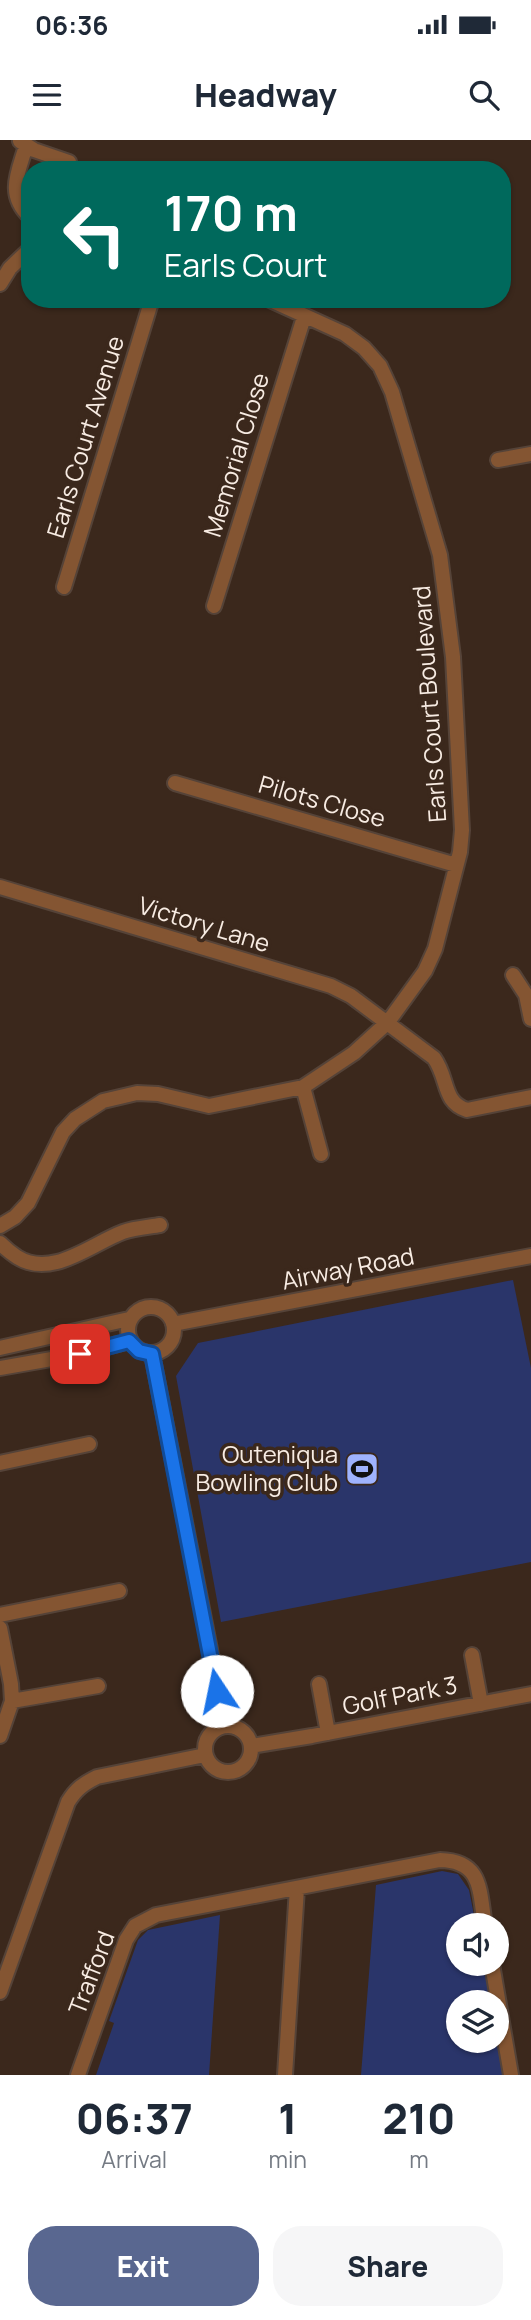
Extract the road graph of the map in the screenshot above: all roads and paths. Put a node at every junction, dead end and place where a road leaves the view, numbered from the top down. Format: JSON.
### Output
{"nodes":[{"id":1,"x":23,"y":143,"type":"edge"},
{"id":2,"x":67,"y":161,"type":"edge"},
{"id":3,"x":21,"y":208,"type":"edge"},
{"id":4,"x":21,"y":258,"type":"edge"},
{"id":5,"x":0,"y":284,"type":"edge"},
{"id":6,"x":149,"y":308,"type":"edge"},
{"id":7,"x":286,"y":308,"type":"edge"},
{"id":8,"x":304,"y":317,"type":"junction"},
{"id":9,"x":531,"y":453,"type":"edge"},
{"id":10,"x":498,"y":460,"type":"dead end"},
{"id":11,"x":64,"y":587,"type":"dead end"},
{"id":12,"x":215,"y":606,"type":"dead end"},
{"id":13,"x":175,"y":783,"type":"dead end"},
{"id":14,"x":456,"y":865,"type":"junction"},
{"id":15,"x":0,"y":887,"type":"edge"},
{"id":16,"x":513,"y":975,"type":"dead end"},
{"id":17,"x":531,"y":1019,"type":"edge"},
{"id":18,"x":388,"y":1023,"type":"junction"},
{"id":19,"x":303,"y":1087,"type":"junction"},
{"id":20,"x":531,"y":1097,"type":"edge"},
{"id":21,"x":321,"y":1154,"type":"dead end"},
{"id":22,"x":160,"y":1225,"type":"dead end"},
{"id":23,"x":0,"y":1226,"type":"edge"},
{"id":24,"x":0,"y":1243,"type":"edge"},
{"id":25,"x":531,"y":1256,"type":"edge"},
{"id":26,"x":129,"y":1320,"type":"junction"},
{"id":27,"x":173,"y":1324,"type":"junction"},
{"id":28,"x":129,"y":1341,"type":"junction"},
{"id":29,"x":0,"y":1348,"type":"edge"},
{"id":30,"x":152,"y":1354,"type":"junction"},
{"id":31,"x":0,"y":1368,"type":"edge"},
{"id":32,"x":89,"y":1444,"type":"dead end"},
{"id":33,"x":0,"y":1463,"type":"edge"},
{"id":34,"x":119,"y":1591,"type":"dead end"},
{"id":35,"x":0,"y":1615,"type":"edge"},
{"id":36,"x":0,"y":1628,"type":"edge"},
{"id":37,"x":472,"y":1655,"type":"dead end"},
{"id":38,"x":319,"y":1684,"type":"dead end"},
{"id":39,"x":97,"y":1686,"type":"dead end"},
{"id":40,"x":531,"y":1694,"type":"edge"},
{"id":41,"x":12,"y":1701,"type":"junction"},
{"id":42,"x":481,"y":1703,"type":"junction"},
{"id":43,"x":225,"y":1726,"type":"junction"},
{"id":44,"x":328,"y":1733,"type":"junction"},
{"id":45,"x":0,"y":1736,"type":"edge"},
{"id":46,"x":251,"y":1745,"type":"junction"},
{"id":47,"x":205,"y":1755,"type":"junction"},
{"id":48,"x":297,"y":1888,"type":"junction"},
{"id":49,"x":483,"y":1913,"type":"edge"},
{"id":50,"x":494,"y":1976,"type":"edge"},
{"id":51,"x":0,"y":1992,"type":"edge"},
{"id":52,"x":78,"y":2075,"type":"edge"},
{"id":53,"x":285,"y":2075,"type":"edge"},
{"id":54,"x":511,"y":2075,"type":"edge"}],
"edges":[{"from":1,"to":2,"type":"street"},
{"from":1,"to":3,"type":"street"},
{"from":4,"to":5,"type":"street"},
{"from":6,"to":11,"type":"street","name":"Earls Court Avenue"},
{"from":7,"to":8,"type":"street","name":"Earls Court Boulevard"},
{"from":8,"to":12,"type":"street","name":"Memorial Close"},
{"from":8,"to":14,"type":"street","name":"Earls Court Boulevard"},
{"from":9,"to":10,"type":"street"},
{"from":13,"to":14,"type":"street","name":"Pilots Close"},
{"from":14,"to":18,"type":"street","name":"Earls Court Boulevard"},
{"from":15,"to":18,"type":"street","name":"Victory Lane"},
{"from":16,"to":17,"type":"street"},
{"from":18,"to":19,"type":"street","name":"Earls Court Boulevard"},
{"from":18,"to":20,"type":"street","name":"Victory Lane"},
{"from":19,"to":21,"type":"street"},
{"from":19,"to":23,"type":"street","name":"Earls Court Boulevard"},
{"from":22,"to":24,"type":"street"},
{"from":25,"to":27,"type":"street","name":"Airway Road"},
{"from":26,"to":27,"type":"street"},
{"from":26,"to":28,"type":"street"},
{"from":26,"to":29,"type":"street"},
{"from":27,"to":30,"type":"street"},
{"from":28,"to":30,"type":"street"},
{"from":28,"to":31,"type":"street"},
{"from":30,"to":43,"type":"street"},
{"from":32,"to":33,"type":"street"},
{"from":34,"to":35,"type":"street"},
{"from":36,"to":41,"type":"street"},
{"from":37,"to":42,"type":"street","name":"Golf Park 3"},
{"from":38,"to":44,"type":"street","name":"Golf Park 3"},
{"from":39,"to":41,"type":"street"},
{"from":40,"to":42,"type":"street","name":"Golf Park 3"},
{"from":41,"to":45,"type":"street"},
{"from":42,"to":44,"type":"street","name":"Golf Park 3"},
{"from":43,"to":46,"type":"street"},
{"from":43,"to":47,"type":"street"},
{"from":44,"to":46,"type":"street","name":"Golf Park 3"},
{"from":46,"to":47,"type":"street"},
{"from":47,"to":51,"type":"street"},
{"from":48,"to":49,"type":"street","name":"Trafford"},
{"from":48,"to":52,"type":"street","name":"Trafford"},
{"from":48,"to":53,"type":"street"},
{"from":50,"to":54,"type":"street"}]}
